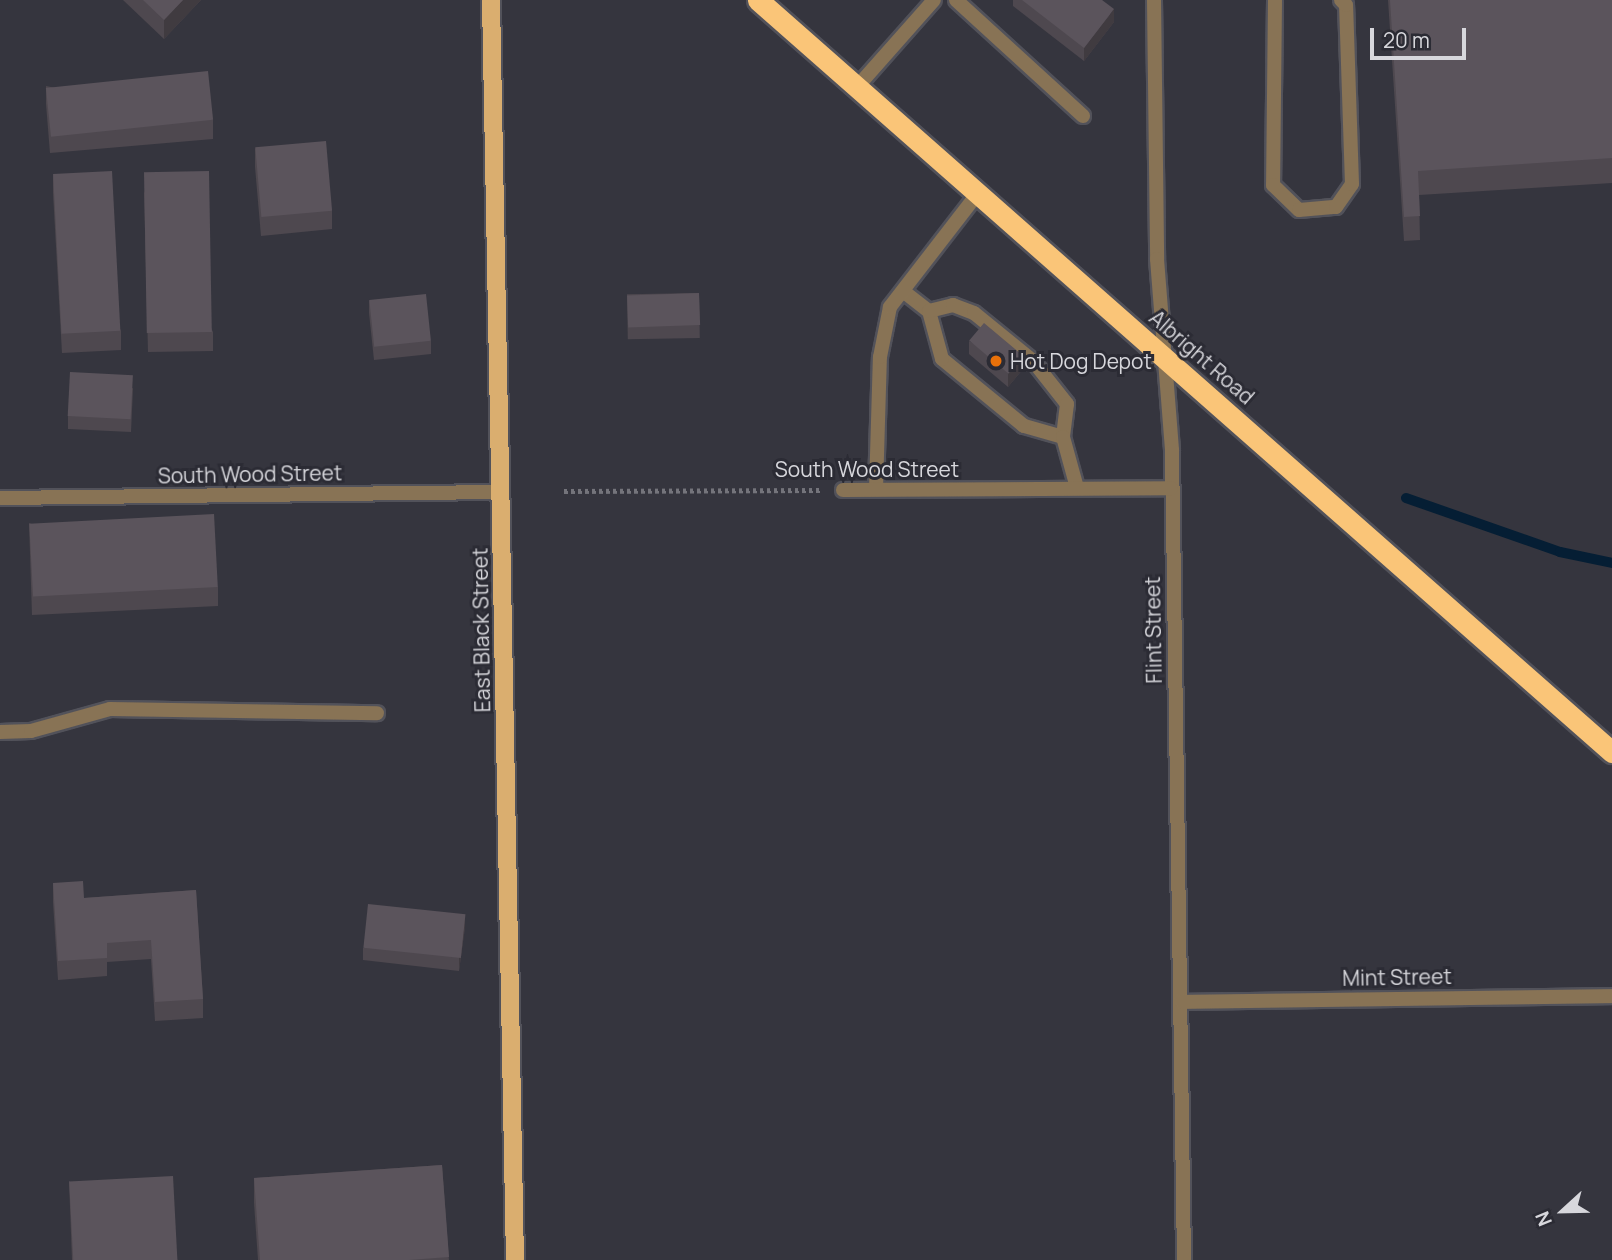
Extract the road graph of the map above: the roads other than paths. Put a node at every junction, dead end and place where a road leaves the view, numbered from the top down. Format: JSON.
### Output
{"nodes":[{"id":1,"x":491,"y":0,"type":"edge"},
{"id":2,"x":758,"y":0,"type":"edge"},
{"id":3,"x":934,"y":0,"type":"edge"},
{"id":4,"x":956,"y":0,"type":"edge"},
{"id":5,"x":1154,"y":0,"type":"edge"},
{"id":6,"x":1275,"y":0,"type":"edge"},
{"id":7,"x":1341,"y":0,"type":"edge"},
{"id":8,"x":857,"y":87,"type":"junction"},
{"id":9,"x":1083,"y":116,"type":"dead end"},
{"id":10,"x":978,"y":193,"type":"junction"},
{"id":11,"x":903,"y":291,"type":"junction"},
{"id":12,"x":929,"y":311,"type":"junction"},
{"id":13,"x":1164,"y":357,"type":"junction"},
{"id":14,"x":1063,"y":437,"type":"junction"},
{"id":15,"x":1077,"y":488,"type":"junction"},
{"id":16,"x":1171,"y":488,"type":"junction"},
{"id":17,"x":876,"y":489,"type":"junction"},
{"id":18,"x":843,"y":490,"type":"road end"},
{"id":19,"x":501,"y":492,"type":"junction"},
{"id":20,"x":0,"y":498,"type":"edge"},
{"id":21,"x":377,"y":713,"type":"dead end"},
{"id":22,"x":0,"y":732,"type":"edge"},
{"id":23,"x":1612,"y":752,"type":"edge"},
{"id":24,"x":1612,"y":996,"type":"edge"},
{"id":25,"x":1182,"y":1002,"type":"junction"},
{"id":26,"x":515,"y":1260,"type":"edge"},
{"id":27,"x":1184,"y":1260,"type":"edge"}],
"edges":[{"from":1,"to":19,"type":"main road","name":"East Black Street"},
{"from":2,"to":8,"type":"highway","name":"Albright Road"},
{"from":3,"to":8,"type":"street"},
{"from":4,"to":9,"type":"street"},
{"from":5,"to":13,"type":"street","name":"Flint Street"},
{"from":6,"to":7,"type":"street"},
{"from":8,"to":10,"type":"highway","name":"Albright Road"},
{"from":10,"to":11,"type":"street"},
{"from":10,"to":13,"type":"highway","name":"Albright Road"},
{"from":11,"to":12,"type":"street"},
{"from":11,"to":17,"type":"street"},
{"from":12,"to":14,"type":"street"},
{"from":12,"to":14,"type":"street"},
{"from":13,"to":16,"type":"street","name":"Flint Street"},
{"from":13,"to":23,"type":"highway","name":"Albright Road"},
{"from":14,"to":15,"type":"street"},
{"from":15,"to":16,"type":"street","name":"South Wood Street"},
{"from":15,"to":17,"type":"street","name":"South Wood Street"},
{"from":16,"to":25,"type":"street","name":"Flint Street"},
{"from":17,"to":18,"type":"street","name":"South Wood Street"},
{"from":19,"to":20,"type":"street","name":"South Wood Street"},
{"from":19,"to":26,"type":"main road","name":"East Black Street"},
{"from":21,"to":22,"type":"street"},
{"from":24,"to":25,"type":"street","name":"Mint Street"},
{"from":25,"to":27,"type":"street","name":"Flint Street"}]}
